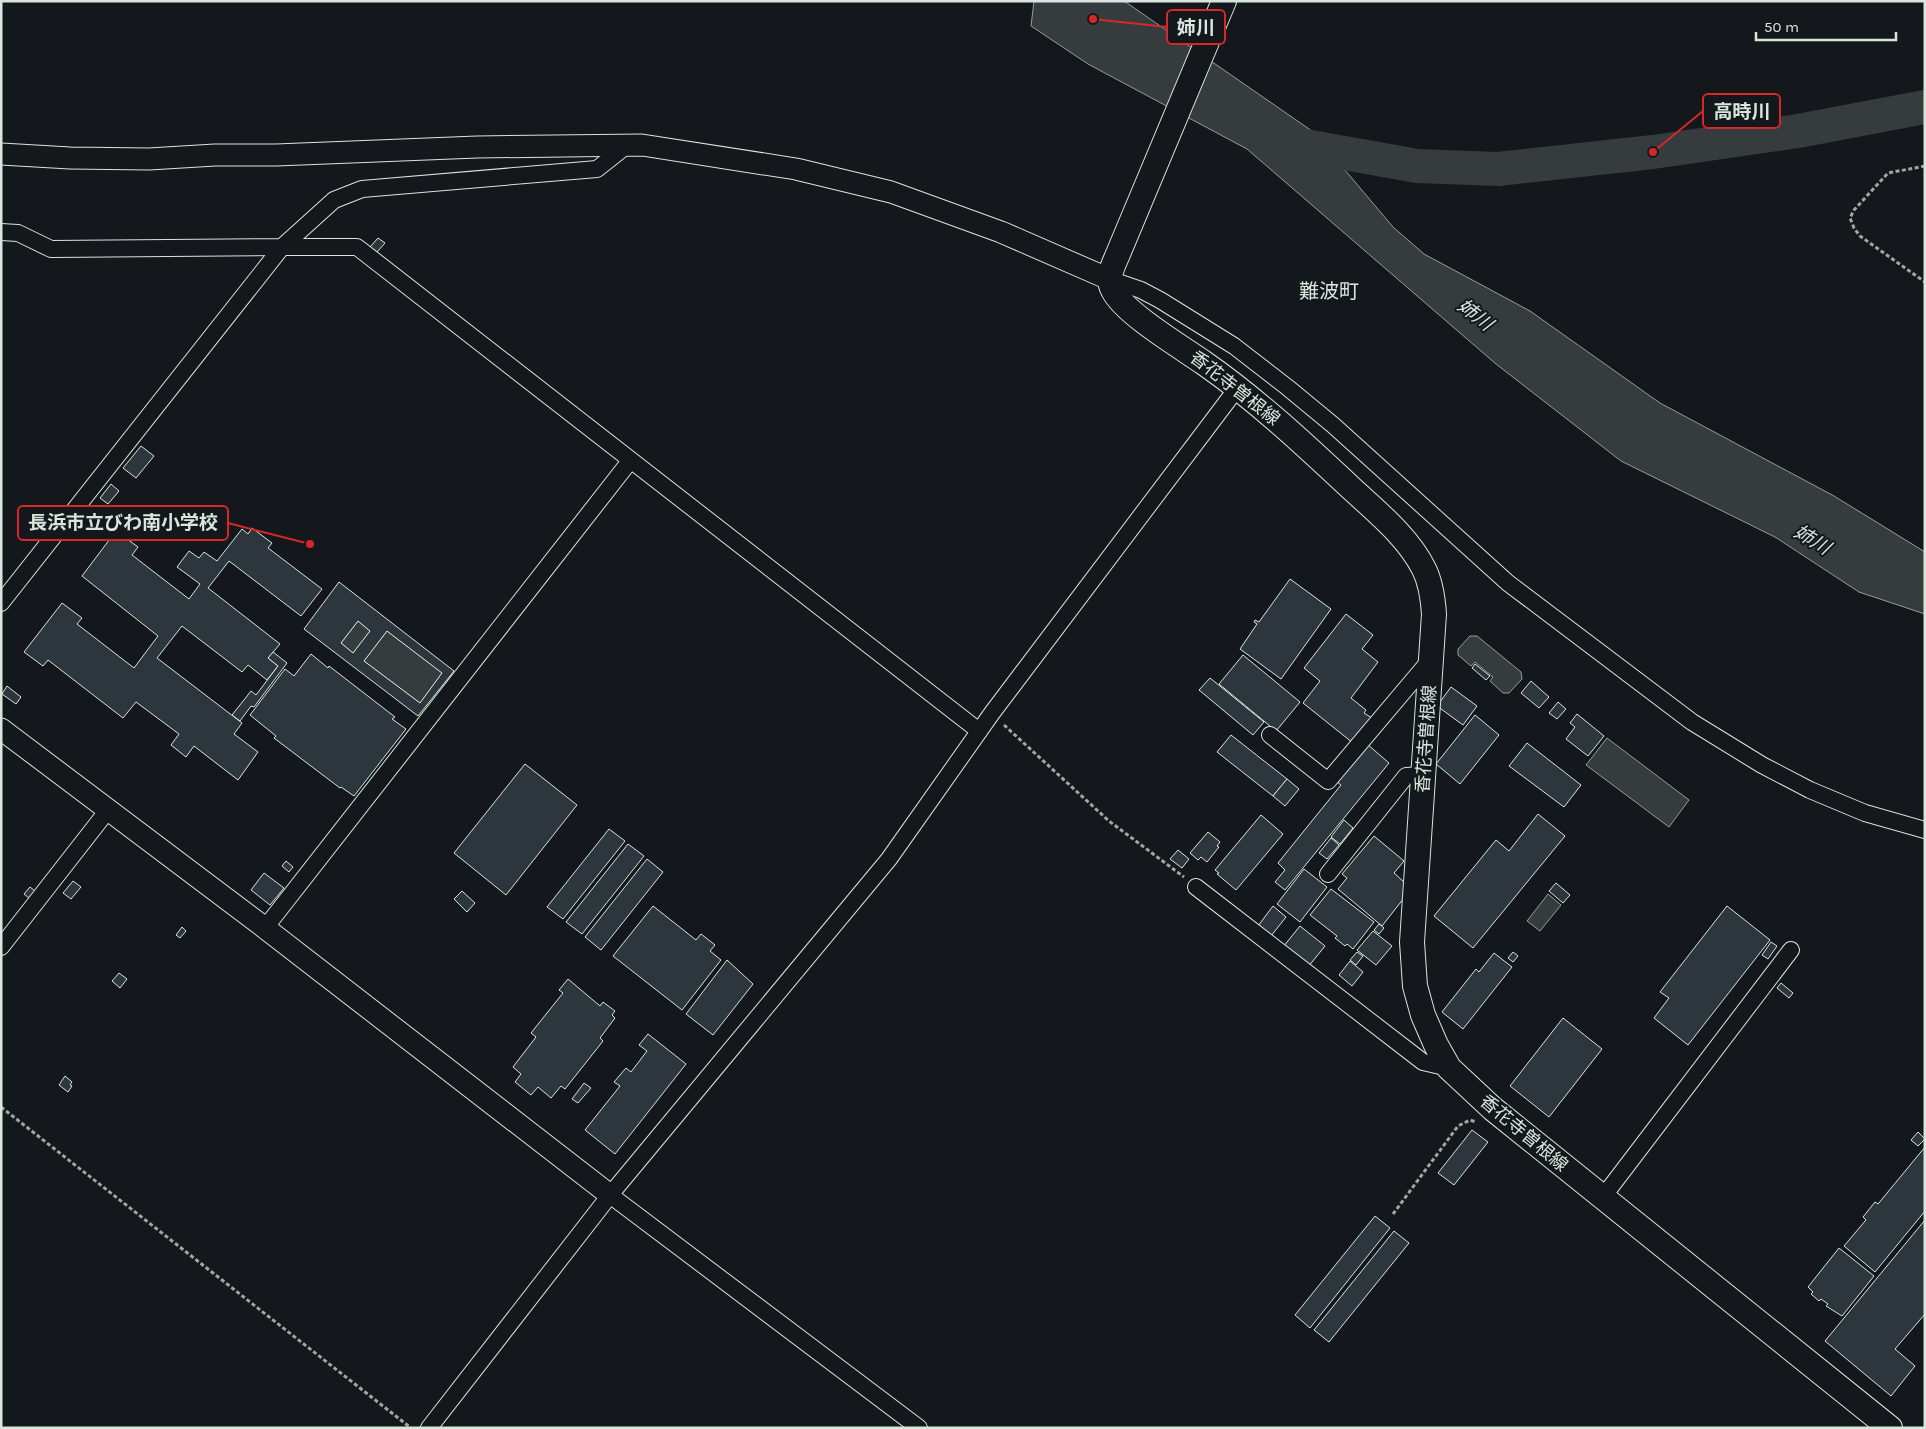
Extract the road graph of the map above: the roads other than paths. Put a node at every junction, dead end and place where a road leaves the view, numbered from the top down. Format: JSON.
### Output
{"nodes":[{"id":1,"x":1224,"y":1,"type":"edge"},
{"id":2,"x":626,"y":146,"type":"junction"},
{"id":3,"x":1,"y":154,"type":"edge"},
{"id":4,"x":33,"y":156,"type":"junction"},
{"id":5,"x":1,"y":170,"type":"edge"},
{"id":6,"x":1,"y":232,"type":"edge"},
{"id":7,"x":282,"y":248,"type":"junction"},
{"id":8,"x":1109,"y":279,"type":"junction"},
{"id":9,"x":1238,"y":387,"type":"junction"},
{"id":10,"x":630,"y":461,"type":"junction"},
{"id":11,"x":1,"y":603,"type":"edge"},
{"id":12,"x":1431,"y":659,"type":"junction"},
{"id":13,"x":1,"y":729,"type":"edge"},
{"id":14,"x":978,"y":731,"type":"junction"},
{"id":15,"x":1270,"y":735,"type":"dead end"},
{"id":16,"x":1423,"y":775,"type":"junction"},
{"id":17,"x":108,"y":810,"type":"junction"},
{"id":18,"x":1925,"y":830,"type":"edge"},
{"id":19,"x":1328,"y":874,"type":"dead end"},
{"id":20,"x":1196,"y":886,"type":"road end"},
{"id":21,"x":265,"y":928,"type":"junction"},
{"id":22,"x":1,"y":948,"type":"edge"},
{"id":23,"x":1791,"y":950,"type":"dead end"},
{"id":24,"x":1449,"y":1068,"type":"junction"},
{"id":25,"x":610,"y":1196,"type":"junction"},
{"id":26,"x":1603,"y":1197,"type":"junction"},
{"id":27,"x":429,"y":1428,"type":"edge"},
{"id":28,"x":920,"y":1428,"type":"edge"},
{"id":29,"x":1890,"y":1428,"type":"edge"}],
"edges":[{"from":1,"to":8,"type":"main road"},
{"from":2,"to":4,"type":"street"},
{"from":2,"to":7,"type":"street"},
{"from":2,"to":8,"type":"street"},
{"from":3,"to":4,"type":"street"},
{"from":4,"to":5,"type":"street"},
{"from":6,"to":7,"type":"street"},
{"from":7,"to":10,"type":"street"},
{"from":7,"to":11,"type":"street"},
{"from":8,"to":9,"type":"main road","name":"香花寺曽根線"},
{"from":8,"to":18,"type":"street"},
{"from":9,"to":12,"type":"main road","name":"香花寺曽根線"},
{"from":9,"to":14,"type":"street"},
{"from":10,"to":14,"type":"street"},
{"from":10,"to":21,"type":"street"},
{"from":12,"to":15,"type":"street"},
{"from":12,"to":16,"type":"main road","name":"香花寺曽根線"},
{"from":13,"to":17,"type":"street"},
{"from":14,"to":25,"type":"street"},
{"from":16,"to":19,"type":"street"},
{"from":16,"to":24,"type":"main road","name":"香花寺曽根線"},
{"from":17,"to":21,"type":"street"},
{"from":17,"to":22,"type":"street"},
{"from":20,"to":24,"type":"street"},
{"from":21,"to":25,"type":"street"},
{"from":23,"to":26,"type":"street"},
{"from":24,"to":26,"type":"main road","name":"香花寺曽根線"},
{"from":25,"to":27,"type":"street"},
{"from":25,"to":28,"type":"street"},
{"from":26,"to":29,"type":"main road","name":"香花寺曽根線"}]}
